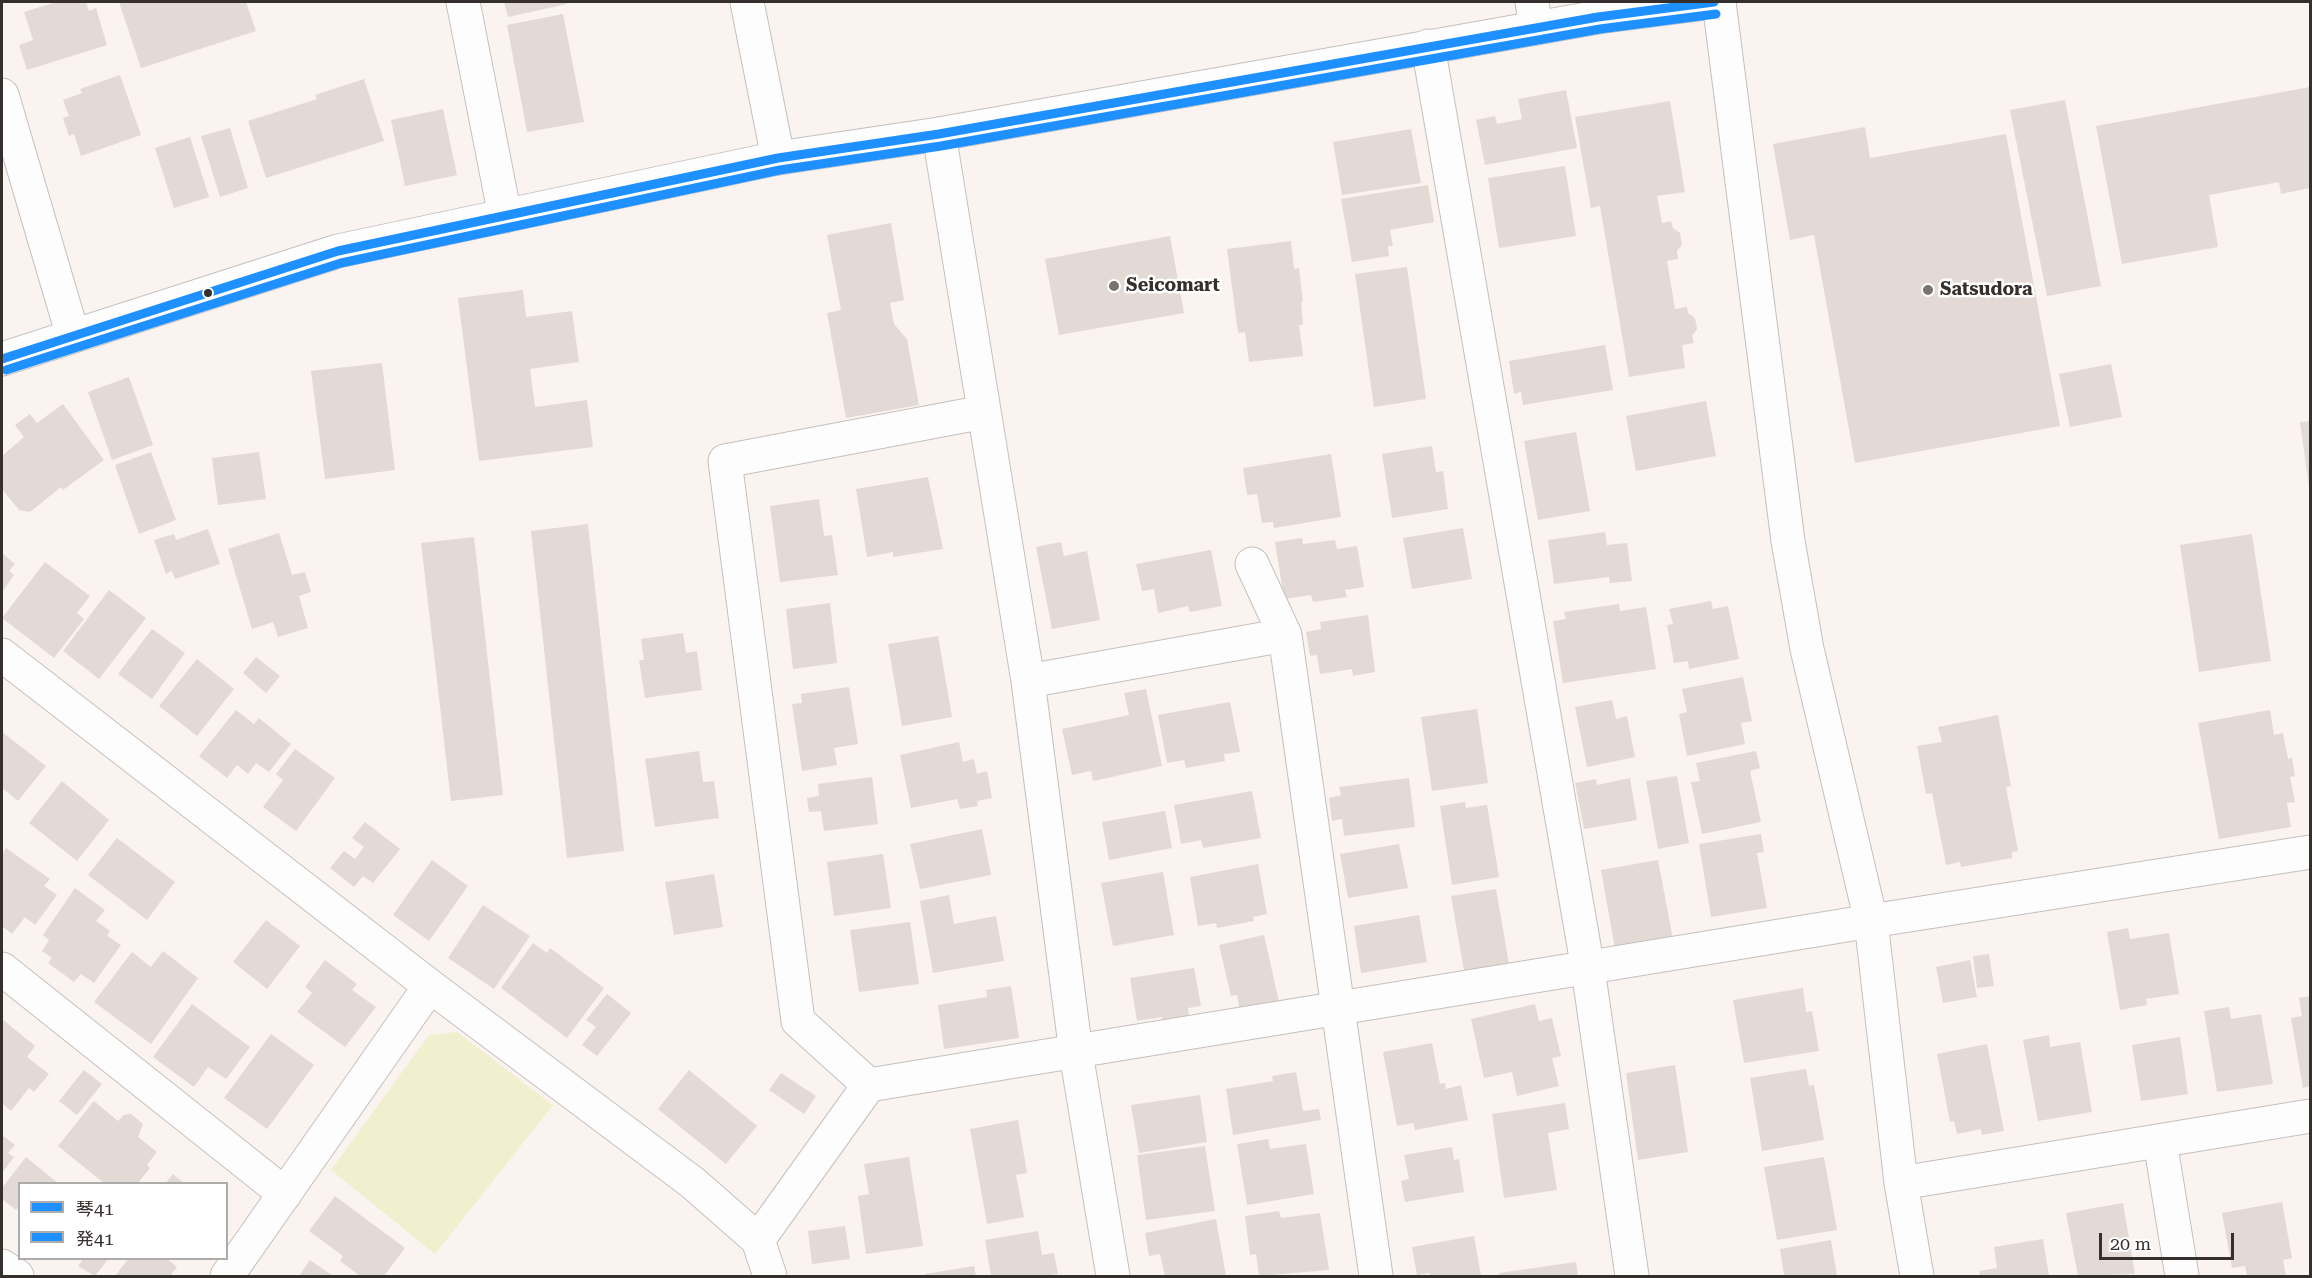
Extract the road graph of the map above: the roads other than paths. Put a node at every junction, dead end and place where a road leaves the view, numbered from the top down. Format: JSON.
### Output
{"nodes":[{"id":1,"x":463,"y":2,"type":"edge"},
{"id":2,"x":747,"y":2,"type":"edge"},
{"id":3,"x":1716,"y":2,"type":"edge"},
{"id":4,"x":1534,"y":15,"type":"edge"},
{"id":5,"x":1428,"y":46,"type":"junction"},
{"id":6,"x":2,"y":94,"type":"edge"},
{"id":7,"x":939,"y":134,"type":"junction"},
{"id":8,"x":778,"y":158,"type":"junction"},
{"id":9,"x":505,"y":216,"type":"junction"},
{"id":10,"x":73,"y":336,"type":"junction"},
{"id":11,"x":2,"y":359,"type":"edge"},
{"id":12,"x":984,"y":412,"type":"junction"},
{"id":13,"x":1252,"y":564,"type":"dead end"},
{"id":14,"x":1285,"y":635,"type":"junction"},
{"id":15,"x":2,"y":656,"type":"edge"},
{"id":16,"x":1028,"y":681,"type":"junction"},
{"id":17,"x":2310,"y":852,"type":"edge"},
{"id":18,"x":1871,"y":921,"type":"junction"},
{"id":19,"x":2,"y":969,"type":"edge"},
{"id":20,"x":1588,"y":969,"type":"junction"},
{"id":21,"x":430,"y":986,"type":"junction"},
{"id":22,"x":1337,"y":1010,"type":"junction"},
{"id":23,"x":1076,"y":1053,"type":"junction"},
{"id":24,"x":869,"y":1085,"type":"junction"},
{"id":25,"x":2310,"y":1116,"type":"edge"},
{"id":26,"x":2160,"y":1141,"type":"junction"},
{"id":27,"x":1901,"y":1183,"type":"junction"},
{"id":28,"x":285,"y":1194,"type":"junction"},
{"id":29,"x":758,"y":1240,"type":"junction"},
{"id":30,"x":2,"y":1266,"type":"edge"},
{"id":31,"x":16,"y":1276,"type":"edge"},
{"id":32,"x":227,"y":1276,"type":"edge"},
{"id":33,"x":770,"y":1276,"type":"edge"},
{"id":34,"x":1113,"y":1276,"type":"edge"},
{"id":35,"x":1376,"y":1276,"type":"edge"},
{"id":36,"x":1632,"y":1276,"type":"edge"},
{"id":37,"x":1917,"y":1276,"type":"edge"},
{"id":38,"x":2182,"y":1276,"type":"edge"}],
"edges":[{"from":1,"to":9,"type":"street"},
{"from":2,"to":8,"type":"street"},
{"from":3,"to":4,"type":"street"},
{"from":3,"to":18,"type":"street"},
{"from":4,"to":5,"type":"street"},
{"from":5,"to":7,"type":"street"},
{"from":5,"to":20,"type":"street"},
{"from":6,"to":10,"type":"street"},
{"from":7,"to":8,"type":"street"},
{"from":7,"to":12,"type":"street"},
{"from":8,"to":9,"type":"street"},
{"from":9,"to":10,"type":"street"},
{"from":10,"to":11,"type":"street"},
{"from":12,"to":16,"type":"street"},
{"from":12,"to":24,"type":"street"},
{"from":13,"to":14,"type":"street"},
{"from":14,"to":16,"type":"street"},
{"from":14,"to":22,"type":"street"},
{"from":15,"to":21,"type":"street"},
{"from":16,"to":23,"type":"street"},
{"from":17,"to":18,"type":"street"},
{"from":18,"to":20,"type":"street"},
{"from":18,"to":27,"type":"street"},
{"from":19,"to":28,"type":"street"},
{"from":20,"to":22,"type":"street"},
{"from":20,"to":36,"type":"street"},
{"from":21,"to":28,"type":"street"},
{"from":21,"to":29,"type":"street"},
{"from":22,"to":23,"type":"street"},
{"from":22,"to":35,"type":"street"},
{"from":23,"to":24,"type":"street"},
{"from":23,"to":34,"type":"street"},
{"from":24,"to":29,"type":"street"},
{"from":25,"to":26,"type":"street"},
{"from":26,"to":27,"type":"street"},
{"from":26,"to":38,"type":"street"},
{"from":27,"to":37,"type":"street"},
{"from":28,"to":32,"type":"street"},
{"from":29,"to":33,"type":"street"},
{"from":30,"to":31,"type":"street"}]}
